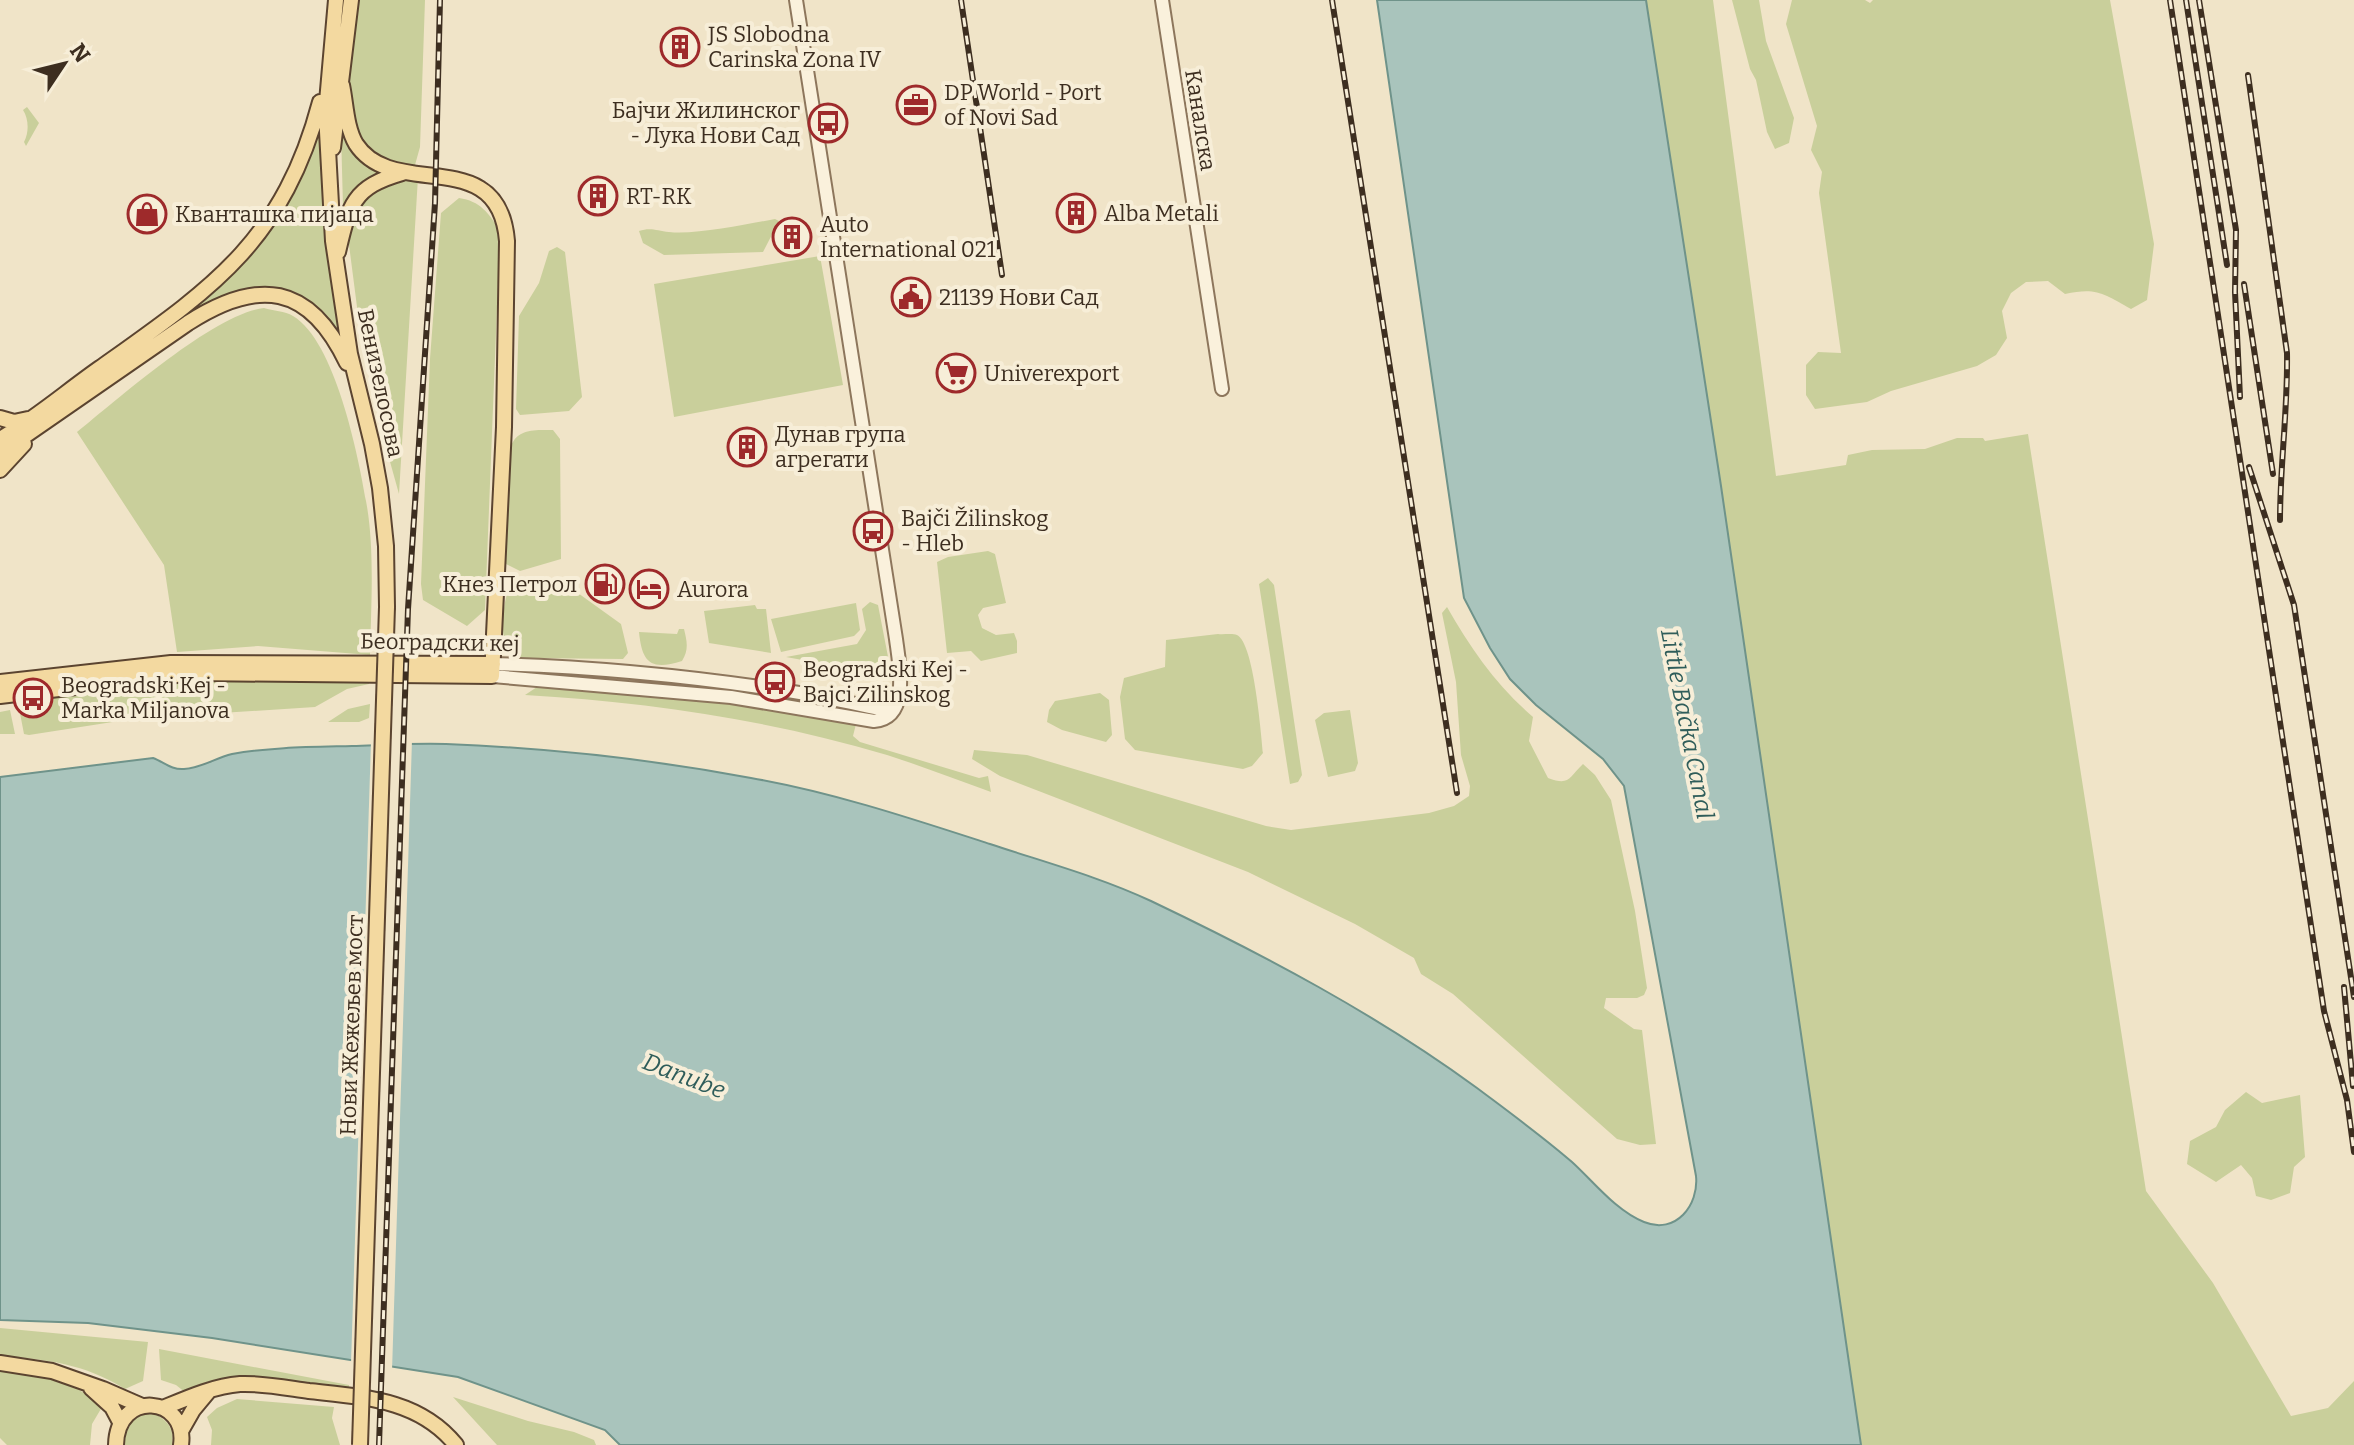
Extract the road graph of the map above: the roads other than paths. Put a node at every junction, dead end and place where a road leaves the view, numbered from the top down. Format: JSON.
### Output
{"nodes":[{"id":1,"x":336,"y":0,"type":"edge"},
{"id":2,"x":351,"y":0,"type":"edge"},
{"id":3,"x":796,"y":0,"type":"edge"},
{"id":4,"x":1162,"y":0,"type":"edge"},
{"id":5,"x":329,"y":70,"type":"junction"},
{"id":6,"x":342,"y":85,"type":"junction"},
{"id":7,"x":331,"y":168,"type":"junction"},
{"id":8,"x":406,"y":171,"type":"junction"},
{"id":9,"x":336,"y":263,"type":"junction"},
{"id":10,"x":359,"y":389,"type":"junction"},
{"id":11,"x":1222,"y":389,"type":"dead end"},
{"id":12,"x":56,"y":414,"type":"junction"},
{"id":13,"x":0,"y":418,"type":"edge"},
{"id":14,"x":32,"y":418,"type":"junction"},
{"id":15,"x":0,"y":439,"type":"edge"},
{"id":16,"x":0,"y":453,"type":"edge"},
{"id":17,"x":0,"y":470,"type":"edge"},
{"id":18,"x":387,"y":607,"type":"joint"},
{"id":19,"x":492,"y":670,"type":"junction"},
{"id":20,"x":0,"y":682,"type":"edge"},
{"id":21,"x":0,"y":696,"type":"edge"},
{"id":22,"x":0,"y":1363,"type":"edge"},
{"id":23,"x":82,"y":1381,"type":"junction"},
{"id":24,"x":208,"y":1392,"type":"junction"},
{"id":25,"x":142,"y":1406,"type":"junction"},
{"id":26,"x":163,"y":1408,"type":"junction"},
{"id":27,"x":120,"y":1422,"type":"junction"},
{"id":28,"x":181,"y":1438,"type":"edge"},
{"id":29,"x":116,"y":1444,"type":"edge"},
{"id":30,"x":360,"y":1445,"type":"edge"},
{"id":31,"x":456,"y":1445,"type":"edge"}],
"edges":[{"from":1,"to":5,"type":"main road","name":"Венизелосова"},
{"from":2,"to":6,"type":"main road","name":"Венизелосова"},
{"from":3,"to":19,"type":"street","name":"Београдски кеј"},
{"from":4,"to":11,"type":"street","name":"Каналска"},
{"from":5,"to":7,"type":"main road","name":"Венизелосова"},
{"from":5,"to":14,"type":"main road"},
{"from":6,"to":7,"type":"main road","name":"Венизелосова"},
{"from":6,"to":8,"type":"main road"},
{"from":7,"to":9,"type":"main road","name":"Венизелосова"},
{"from":8,"to":9,"type":"main road"},
{"from":8,"to":19,"type":"main road"},
{"from":9,"to":10,"type":"main road","name":"Венизелосова"},
{"from":10,"to":12,"type":"main road"},
{"from":10,"to":18,"type":"main road","name":"Венизелосова"},
{"from":12,"to":16,"type":"main road"},
{"from":12,"to":17,"type":"main road"},
{"from":13,"to":14,"type":"main road"},
{"from":14,"to":15,"type":"main road"},
{"from":18,"to":30,"type":"main road","name":"Нови Жежељев мост","bridge":true},
{"from":19,"to":20,"type":"main road","name":"Београдски кеј"},
{"from":19,"to":21,"type":"main road","name":"Београдски кеј"},
{"from":22,"to":23,"type":"main road"},
{"from":23,"to":25,"type":"main road"},
{"from":23,"to":27,"type":"main road"},
{"from":24,"to":26,"type":"main road"},
{"from":24,"to":28,"type":"main road"},
{"from":24,"to":31,"type":"main road"},
{"from":25,"to":26,"type":"main road"},
{"from":25,"to":27,"type":"main road"},
{"from":26,"to":28,"type":"main road"},
{"from":27,"to":29,"type":"main road"}]}
